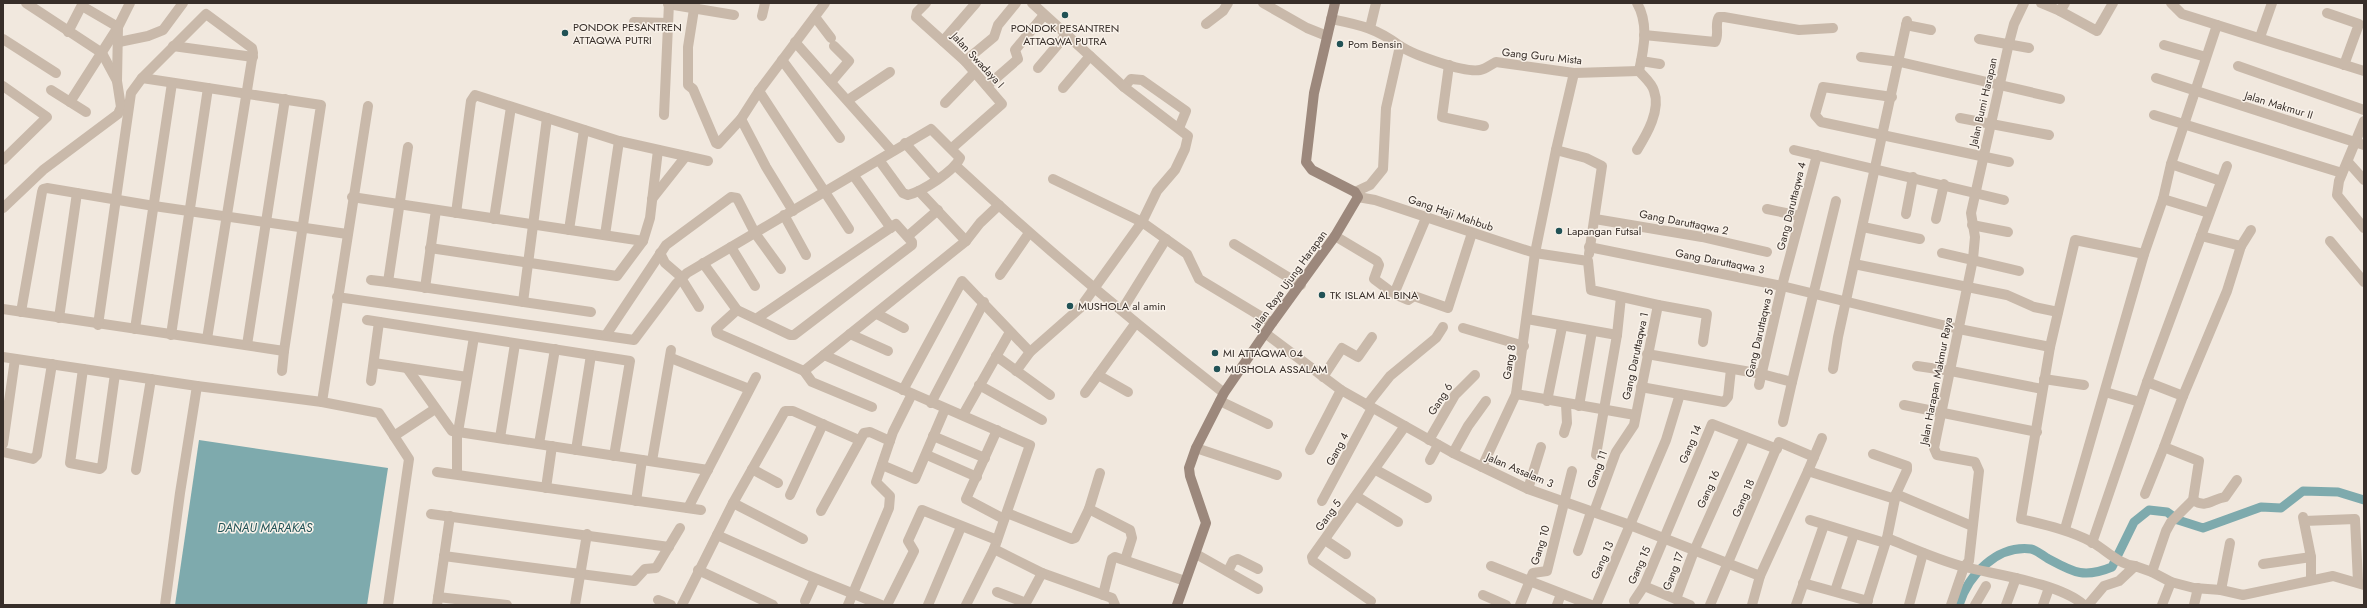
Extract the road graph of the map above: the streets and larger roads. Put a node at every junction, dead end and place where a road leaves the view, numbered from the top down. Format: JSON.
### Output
{"nodes":[{"id":1,"x":130,"y":3,"type":"edge"},
{"id":2,"x":182,"y":3,"type":"edge"},
{"id":3,"x":668,"y":3,"type":"edge"},
{"id":4,"x":765,"y":3,"type":"edge"},
{"id":5,"x":825,"y":3,"type":"edge"},
{"id":6,"x":926,"y":3,"type":"edge"},
{"id":7,"x":976,"y":3,"type":"edge"},
{"id":8,"x":1016,"y":3,"type":"edge"},
{"id":9,"x":1032,"y":3,"type":"edge"},
{"id":10,"x":1228,"y":3,"type":"edge"},
{"id":11,"x":1263,"y":3,"type":"edge"},
{"id":12,"x":1335,"y":3,"type":"edge"},
{"id":13,"x":1376,"y":3,"type":"edge"},
{"id":14,"x":1636,"y":3,"type":"edge"},
{"id":15,"x":2023,"y":3,"type":"edge"},
{"id":16,"x":2041,"y":3,"type":"edge"},
{"id":17,"x":2113,"y":3,"type":"edge"},
{"id":18,"x":2272,"y":3,"type":"edge"},
{"id":19,"x":31,"y":4,"type":"edge"},
{"id":20,"x":82,"y":4,"type":"edge"},
{"id":21,"x":694,"y":6,"type":"edge"},
{"id":22,"x":2174,"y":6,"type":"edge"},
{"id":23,"x":2063,"y":7,"type":"edge"},
{"id":24,"x":2327,"y":13,"type":"dead end"},
{"id":25,"x":734,"y":15,"type":"dead end"},
{"id":26,"x":1044,"y":15,"type":"junction"},
{"id":27,"x":762,"y":16,"type":"dead end"},
{"id":28,"x":814,"y":17,"type":"junction"},
{"id":29,"x":1331,"y":18,"type":"junction"},
{"id":30,"x":634,"y":22,"type":"dead end"},
{"id":31,"x":668,"y":23,"type":"junction"},
{"id":32,"x":1206,"y":24,"type":"dead end"},
{"id":33,"x":2217,"y":25,"type":"junction"},
{"id":34,"x":118,"y":27,"type":"junction"},
{"id":35,"x":1370,"y":28,"type":"junction"},
{"id":36,"x":1833,"y":28,"type":"dead end"},
{"id":37,"x":1931,"y":30,"type":"dead end"},
{"id":38,"x":68,"y":32,"type":"junction"},
{"id":39,"x":1066,"y":35,"type":"junction"},
{"id":40,"x":1644,"y":35,"type":"junction"},
{"id":41,"x":1327,"y":36,"type":"junction"},
{"id":42,"x":2260,"y":37,"type":"junction"},
{"id":43,"x":3,"y":39,"type":"edge"},
{"id":44,"x":1979,"y":39,"type":"dead end"},
{"id":45,"x":943,"y":41,"type":"junction"},
{"id":46,"x":119,"y":42,"type":"junction"},
{"id":47,"x":795,"y":42,"type":"junction"},
{"id":48,"x":2009,"y":43,"type":"junction"},
{"id":49,"x":2164,"y":45,"type":"dead end"},
{"id":50,"x":173,"y":46,"type":"junction"},
{"id":51,"x":1400,"y":46,"type":"junction"},
{"id":52,"x":2029,"y":48,"type":"dead end"},
{"id":53,"x":102,"y":53,"type":"junction"},
{"id":54,"x":1090,"y":56,"type":"junction"},
{"id":55,"x":253,"y":57,"type":"junction"},
{"id":56,"x":1861,"y":57,"type":"dead end"},
{"id":57,"x":2206,"y":57,"type":"junction"},
{"id":58,"x":782,"y":60,"type":"junction"},
{"id":59,"x":1641,"y":60,"type":"junction"},
{"id":60,"x":965,"y":61,"type":"junction"},
{"id":61,"x":1900,"y":62,"type":"junction"},
{"id":62,"x":1660,"y":64,"type":"dead end"},
{"id":63,"x":2344,"y":64,"type":"junction"},
{"id":64,"x":1449,"y":65,"type":"junction"},
{"id":65,"x":2238,"y":66,"type":"dead end"},
{"id":66,"x":1038,"y":68,"type":"dead end"},
{"id":67,"x":1638,"y":71,"type":"junction"},
{"id":68,"x":2364,"y":71,"type":"edge"},
{"id":69,"x":890,"y":72,"type":"dead end"},
{"id":70,"x":56,"y":73,"type":"dead end"},
{"id":71,"x":974,"y":73,"type":"junction"},
{"id":72,"x":1574,"y":73,"type":"junction"},
{"id":73,"x":142,"y":78,"type":"junction"},
{"id":74,"x":2156,"y":78,"type":"dead end"},
{"id":75,"x":117,"y":81,"type":"junction"},
{"id":76,"x":831,"y":82,"type":"junction"},
{"id":77,"x":172,"y":83,"type":"junction"},
{"id":78,"x":1999,"y":83,"type":"junction"},
{"id":79,"x":3,"y":86,"type":"edge"},
{"id":80,"x":987,"y":86,"type":"junction"},
{"id":81,"x":1124,"y":87,"type":"junction"},
{"id":82,"x":208,"y":88,"type":"junction"},
{"id":83,"x":1063,"y":88,"type":"dead end"},
{"id":84,"x":51,"y":90,"type":"dead end"},
{"id":85,"x":759,"y":91,"type":"junction"},
{"id":86,"x":2195,"y":91,"type":"junction"},
{"id":87,"x":248,"y":94,"type":"junction"},
{"id":88,"x":1892,"y":97,"type":"junction"},
{"id":89,"x":285,"y":99,"type":"junction"},
{"id":90,"x":2060,"y":99,"type":"dead end"},
{"id":91,"x":848,"y":100,"type":"junction"},
{"id":92,"x":70,"y":102,"type":"junction"},
{"id":93,"x":945,"y":102,"type":"dead end"},
{"id":94,"x":368,"y":106,"type":"dead end"},
{"id":95,"x":511,"y":107,"type":"junction"},
{"id":96,"x":2364,"y":110,"type":"edge"},
{"id":97,"x":86,"y":112,"type":"dead end"},
{"id":98,"x":664,"y":115,"type":"dead end"},
{"id":99,"x":2154,"y":115,"type":"dead end"},
{"id":100,"x":547,"y":118,"type":"junction"},
{"id":101,"x":1960,"y":118,"type":"dead end"},
{"id":102,"x":741,"y":119,"type":"junction"},
{"id":103,"x":2364,"y":122,"type":"edge"},
{"id":104,"x":1991,"y":123,"type":"junction"},
{"id":105,"x":2184,"y":125,"type":"junction"},
{"id":106,"x":1484,"y":126,"type":"dead end"},
{"id":107,"x":1179,"y":128,"type":"junction"},
{"id":108,"x":584,"y":130,"type":"junction"},
{"id":109,"x":1882,"y":135,"type":"junction"},
{"id":110,"x":2049,"y":135,"type":"dead end"},
{"id":111,"x":840,"y":138,"type":"dead end"},
{"id":112,"x":619,"y":141,"type":"junction"},
{"id":113,"x":905,"y":143,"type":"junction"},
{"id":114,"x":2360,"y":144,"type":"edge"},
{"id":115,"x":408,"y":147,"type":"dead end"},
{"id":116,"x":952,"y":148,"type":"junction"},
{"id":117,"x":658,"y":150,"type":"junction"},
{"id":118,"x":1556,"y":150,"type":"junction"},
{"id":119,"x":1637,"y":150,"type":"dead end"},
{"id":120,"x":1794,"y":150,"type":"dead end"},
{"id":121,"x":892,"y":151,"type":"junction"},
{"id":122,"x":1816,"y":155,"type":"junction"},
{"id":123,"x":686,"y":156,"type":"junction"},
{"id":124,"x":1983,"y":157,"type":"junction"},
{"id":125,"x":3,"y":160,"type":"edge"},
{"id":126,"x":880,"y":160,"type":"junction"},
{"id":127,"x":708,"y":161,"type":"dead end"},
{"id":128,"x":2009,"y":162,"type":"dead end"},
{"id":129,"x":2348,"y":162,"type":"junction"},
{"id":130,"x":2171,"y":164,"type":"junction"},
{"id":131,"x":956,"y":166,"type":"junction"},
{"id":132,"x":2227,"y":166,"type":"dead end"},
{"id":133,"x":1875,"y":168,"type":"junction"},
{"id":134,"x":2342,"y":173,"type":"junction"},
{"id":135,"x":854,"y":176,"type":"junction"},
{"id":136,"x":1913,"y":177,"type":"junction"},
{"id":137,"x":937,"y":179,"type":"junction"},
{"id":138,"x":1053,"y":179,"type":"dead end"},
{"id":139,"x":2364,"y":180,"type":"edge"},
{"id":140,"x":2221,"y":181,"type":"junction"},
{"id":141,"x":1944,"y":184,"type":"junction"},
{"id":142,"x":919,"y":191,"type":"junction"},
{"id":143,"x":77,"y":193,"type":"junction"},
{"id":144,"x":824,"y":193,"type":"junction"},
{"id":145,"x":1975,"y":194,"type":"junction"},
{"id":146,"x":1356,"y":195,"type":"junction"},
{"id":147,"x":115,"y":199,"type":"junction"},
{"id":148,"x":652,"y":199,"type":"junction"},
{"id":149,"x":2163,"y":199,"type":"junction"},
{"id":150,"x":352,"y":200,"type":"junction"},
{"id":151,"x":2004,"y":200,"type":"dead end"},
{"id":152,"x":1836,"y":201,"type":"dead end"},
{"id":153,"x":998,"y":205,"type":"junction"},
{"id":154,"x":154,"y":206,"type":"junction"},
{"id":155,"x":401,"y":206,"type":"junction"},
{"id":156,"x":3,"y":208,"type":"edge"},
{"id":157,"x":1767,"y":209,"type":"dead end"},
{"id":158,"x":436,"y":210,"type":"junction"},
{"id":159,"x":938,"y":210,"type":"junction"},
{"id":160,"x":190,"y":211,"type":"junction"},
{"id":161,"x":456,"y":213,"type":"junction"},
{"id":162,"x":788,"y":213,"type":"junction"},
{"id":163,"x":2209,"y":213,"type":"junction"},
{"id":164,"x":1906,"y":214,"type":"dead end"},
{"id":165,"x":1800,"y":216,"type":"junction"},
{"id":166,"x":228,"y":217,"type":"junction"},
{"id":167,"x":494,"y":218,"type":"junction"},
{"id":168,"x":1426,"y":218,"type":"junction"},
{"id":169,"x":1595,"y":218,"type":"junction"},
{"id":170,"x":1936,"y":219,"type":"dead end"},
{"id":171,"x":266,"y":222,"type":"junction"},
{"id":172,"x":1142,"y":222,"type":"junction"},
{"id":173,"x":533,"y":224,"type":"junction"},
{"id":174,"x":1972,"y":225,"type":"junction"},
{"id":175,"x":1862,"y":227,"type":"junction"},
{"id":176,"x":304,"y":228,"type":"junction"},
{"id":177,"x":849,"y":228,"type":"dead end"},
{"id":178,"x":891,"y":228,"type":"junction"},
{"id":179,"x":2364,"y":228,"type":"edge"},
{"id":180,"x":569,"y":230,"type":"junction"},
{"id":181,"x":2251,"y":230,"type":"dead end"},
{"id":182,"x":2008,"y":232,"type":"dead end"},
{"id":183,"x":755,"y":233,"type":"junction"},
{"id":184,"x":1029,"y":233,"type":"junction"},
{"id":185,"x":347,"y":234,"type":"junction"},
{"id":186,"x":1472,"y":234,"type":"junction"},
{"id":187,"x":605,"y":236,"type":"junction"},
{"id":188,"x":908,"y":236,"type":"junction"},
{"id":189,"x":1335,"y":236,"type":"junction"},
{"id":190,"x":2201,"y":236,"type":"junction"},
{"id":191,"x":1166,"y":238,"type":"junction"},
{"id":192,"x":1920,"y":239,"type":"dead end"},
{"id":193,"x":643,"y":241,"type":"junction"},
{"id":194,"x":966,"y":241,"type":"junction"},
{"id":195,"x":2330,"y":241,"type":"dead end"},
{"id":196,"x":1234,"y":244,"type":"dead end"},
{"id":197,"x":2241,"y":246,"type":"junction"},
{"id":198,"x":731,"y":247,"type":"junction"},
{"id":199,"x":1589,"y":247,"type":"junction"},
{"id":200,"x":430,"y":248,"type":"junction"},
{"id":201,"x":1767,"y":252,"type":"dead end"},
{"id":202,"x":660,"y":253,"type":"junction"},
{"id":203,"x":1535,"y":253,"type":"junction"},
{"id":204,"x":1942,"y":253,"type":"dead end"},
{"id":205,"x":806,"y":254,"type":"dead end"},
{"id":206,"x":2144,"y":254,"type":"junction"},
{"id":207,"x":1973,"y":259,"type":"junction"},
{"id":208,"x":1588,"y":261,"type":"junction"},
{"id":209,"x":528,"y":263,"type":"junction"},
{"id":210,"x":703,"y":263,"type":"junction"},
{"id":211,"x":1854,"y":264,"type":"junction"},
{"id":212,"x":781,"y":269,"type":"dead end"},
{"id":213,"x":2019,"y":271,"type":"dead end"},
{"id":214,"x":1000,"y":275,"type":"dead end"},
{"id":215,"x":682,"y":279,"type":"junction"},
{"id":216,"x":371,"y":280,"type":"dead end"},
{"id":217,"x":388,"y":282,"type":"junction"},
{"id":218,"x":2364,"y":282,"type":"edge"},
{"id":219,"x":1301,"y":284,"type":"junction"},
{"id":220,"x":1966,"y":285,"type":"junction"},
{"id":221,"x":755,"y":286,"type":"dead end"},
{"id":222,"x":1782,"y":286,"type":"junction"},
{"id":223,"x":425,"y":288,"type":"junction"},
{"id":224,"x":1094,"y":288,"type":"junction"},
{"id":225,"x":1394,"y":294,"type":"junction"},
{"id":226,"x":1814,"y":295,"type":"junction"},
{"id":227,"x":1621,"y":296,"type":"junction"},
{"id":228,"x":338,"y":297,"type":"junction"},
{"id":229,"x":523,"y":302,"type":"junction"},
{"id":230,"x":984,"y":302,"type":"junction"},
{"id":231,"x":1846,"y":302,"type":"junction"},
{"id":232,"x":1658,"y":305,"type":"junction"},
{"id":233,"x":699,"y":307,"type":"dead end"},
{"id":234,"x":3,"y":309,"type":"edge"},
{"id":235,"x":737,"y":310,"type":"junction"},
{"id":236,"x":1122,"y":310,"type":"junction"},
{"id":237,"x":21,"y":312,"type":"junction"},
{"id":238,"x":591,"y":312,"type":"dead end"},
{"id":239,"x":2058,"y":312,"type":"junction"},
{"id":240,"x":877,"y":314,"type":"junction"},
{"id":241,"x":59,"y":318,"type":"junction"},
{"id":242,"x":756,"y":318,"type":"junction"},
{"id":243,"x":1527,"y":319,"type":"junction"},
{"id":244,"x":368,"y":320,"type":"dead end"},
{"id":245,"x":379,"y":322,"type":"junction"},
{"id":246,"x":1272,"y":323,"type":"junction"},
{"id":247,"x":1135,"y":324,"type":"junction"},
{"id":248,"x":98,"y":325,"type":"junction"},
{"id":249,"x":1443,"y":327,"type":"dead end"},
{"id":250,"x":1562,"y":327,"type":"junction"},
{"id":251,"x":904,"y":328,"type":"dead end"},
{"id":252,"x":1463,"y":328,"type":"dead end"},
{"id":253,"x":135,"y":329,"type":"junction"},
{"id":254,"x":1959,"y":329,"type":"junction"},
{"id":255,"x":1592,"y":331,"type":"junction"},
{"id":256,"x":1010,"y":332,"type":"junction"},
{"id":257,"x":1265,"y":333,"type":"junction"},
{"id":258,"x":850,"y":334,"type":"junction"},
{"id":259,"x":171,"y":335,"type":"junction"},
{"id":260,"x":606,"y":335,"type":"junction"},
{"id":261,"x":1617,"y":335,"type":"junction"},
{"id":262,"x":474,"y":337,"type":"junction"},
{"id":263,"x":1372,"y":337,"type":"dead end"},
{"id":264,"x":207,"y":339,"type":"junction"},
{"id":265,"x":1703,"y":342,"type":"dead end"},
{"id":266,"x":515,"y":344,"type":"junction"},
{"id":267,"x":247,"y":345,"type":"junction"},
{"id":268,"x":1524,"y":346,"type":"junction"},
{"id":269,"x":2050,"y":347,"type":"junction"},
{"id":270,"x":555,"y":349,"type":"junction"},
{"id":271,"x":284,"y":351,"type":"junction"},
{"id":272,"x":888,"y":351,"type":"dead end"},
{"id":273,"x":1030,"y":352,"type":"junction"},
{"id":274,"x":1647,"y":354,"type":"junction"},
{"id":275,"x":591,"y":355,"type":"junction"},
{"id":276,"x":824,"y":355,"type":"junction"},
{"id":277,"x":996,"y":356,"type":"junction"},
{"id":278,"x":3,"y":357,"type":"edge"},
{"id":279,"x":15,"y":359,"type":"junction"},
{"id":280,"x":374,"y":362,"type":"junction"},
{"id":281,"x":52,"y":364,"type":"junction"},
{"id":282,"x":1918,"y":366,"type":"dead end"},
{"id":283,"x":407,"y":368,"type":"junction"},
{"id":284,"x":83,"y":369,"type":"junction"},
{"id":285,"x":1731,"y":369,"type":"junction"},
{"id":286,"x":1833,"y":369,"type":"dead end"},
{"id":287,"x":1951,"y":370,"type":"junction"},
{"id":288,"x":282,"y":371,"type":"dead end"},
{"id":289,"x":804,"y":371,"type":"junction"},
{"id":290,"x":1016,"y":371,"type":"junction"},
{"id":291,"x":115,"y":374,"type":"junction"},
{"id":292,"x":1762,"y":374,"type":"junction"},
{"id":293,"x":1098,"y":375,"type":"junction"},
{"id":294,"x":1475,"y":375,"type":"dead end"},
{"id":295,"x":467,"y":377,"type":"junction"},
{"id":296,"x":756,"y":377,"type":"dead end"},
{"id":297,"x":1323,"y":377,"type":"junction"},
{"id":298,"x":150,"y":379,"type":"junction"},
{"id":299,"x":371,"y":381,"type":"dead end"},
{"id":300,"x":1792,"y":382,"type":"junction"},
{"id":301,"x":2147,"y":382,"type":"junction"},
{"id":302,"x":2043,"y":384,"type":"junction"},
{"id":303,"x":979,"y":385,"type":"junction"},
{"id":304,"x":1760,"y":385,"type":"dead end"},
{"id":305,"x":197,"y":386,"type":"junction"},
{"id":306,"x":2084,"y":386,"type":"dead end"},
{"id":307,"x":1641,"y":387,"type":"junction"},
{"id":308,"x":749,"y":389,"type":"junction"},
{"id":309,"x":1341,"y":390,"type":"junction"},
{"id":310,"x":908,"y":392,"type":"junction"},
{"id":311,"x":1128,"y":392,"type":"dead end"},
{"id":312,"x":2105,"y":392,"type":"junction"},
{"id":313,"x":1085,"y":393,"type":"dead end"},
{"id":314,"x":1516,"y":394,"type":"junction"},
{"id":315,"x":1680,"y":394,"type":"junction"},
{"id":316,"x":1050,"y":395,"type":"dead end"},
{"id":317,"x":2183,"y":396,"type":"junction"},
{"id":318,"x":1222,"y":397,"type":"junction"},
{"id":319,"x":1486,"y":401,"type":"dead end"},
{"id":320,"x":1547,"y":401,"type":"junction"},
{"id":321,"x":322,"y":402,"type":"junction"},
{"id":322,"x":2140,"y":402,"type":"junction"},
{"id":323,"x":931,"y":403,"type":"junction"},
{"id":324,"x":1566,"y":404,"type":"junction"},
{"id":325,"x":1904,"y":405,"type":"dead end"},
{"id":326,"x":1369,"y":406,"type":"junction"},
{"id":327,"x":1578,"y":406,"type":"junction"},
{"id":328,"x":433,"y":407,"type":"junction"},
{"id":329,"x":872,"y":408,"type":"dead end"},
{"id":330,"x":945,"y":409,"type":"junction"},
{"id":331,"x":1603,"y":409,"type":"junction"},
{"id":332,"x":1941,"y":413,"type":"junction"},
{"id":333,"x":1635,"y":414,"type":"junction"},
{"id":334,"x":963,"y":415,"type":"junction"},
{"id":335,"x":1042,"y":420,"type":"dead end"},
{"id":336,"x":1783,"y":422,"type":"dead end"},
{"id":337,"x":823,"y":424,"type":"junction"},
{"id":338,"x":1268,"y":424,"type":"dead end"},
{"id":339,"x":1405,"y":426,"type":"junction"},
{"id":340,"x":997,"y":430,"type":"junction"},
{"id":341,"x":458,"y":432,"type":"junction"},
{"id":342,"x":2037,"y":432,"type":"junction"},
{"id":343,"x":393,"y":433,"type":"junction"},
{"id":344,"x":1564,"y":433,"type":"dead end"},
{"id":345,"x":933,"y":436,"type":"junction"},
{"id":346,"x":1745,"y":437,"type":"junction"},
{"id":347,"x":500,"y":438,"type":"junction"},
{"id":348,"x":1822,"y":438,"type":"dead end"},
{"id":349,"x":859,"y":440,"type":"junction"},
{"id":350,"x":1428,"y":440,"type":"junction"},
{"id":351,"x":890,"y":441,"type":"junction"},
{"id":352,"x":3,"y":444,"type":"edge"},
{"id":353,"x":539,"y":444,"type":"junction"},
{"id":354,"x":1438,"y":445,"type":"junction"},
{"id":355,"x":1778,"y":445,"type":"junction"},
{"id":356,"x":552,"y":446,"type":"junction"},
{"id":357,"x":1541,"y":447,"type":"dead end"},
{"id":358,"x":2164,"y":447,"type":"junction"},
{"id":359,"x":1196,"y":448,"type":"junction"},
{"id":360,"x":576,"y":450,"type":"junction"},
{"id":361,"x":1310,"y":450,"type":"dead end"},
{"id":362,"x":3,"y":452,"type":"edge"},
{"id":363,"x":1453,"y":453,"type":"junction"},
{"id":364,"x":1873,"y":454,"type":"dead end"},
{"id":365,"x":1596,"y":455,"type":"dead end"},
{"id":366,"x":614,"y":456,"type":"junction"},
{"id":367,"x":927,"y":456,"type":"junction"},
{"id":368,"x":1814,"y":457,"type":"junction"},
{"id":369,"x":984,"y":458,"type":"junction"},
{"id":370,"x":642,"y":460,"type":"junction"},
{"id":371,"x":1430,"y":460,"type":"dead end"},
{"id":372,"x":652,"y":461,"type":"junction"},
{"id":373,"x":882,"y":465,"type":"junction"},
{"id":374,"x":1482,"y":467,"type":"junction"},
{"id":375,"x":752,"y":469,"type":"junction"},
{"id":376,"x":136,"y":470,"type":"dead end"},
{"id":377,"x":708,"y":470,"type":"junction"},
{"id":378,"x":1376,"y":470,"type":"junction"},
{"id":379,"x":1572,"y":470,"type":"dead end"},
{"id":380,"x":1808,"y":471,"type":"junction"},
{"id":381,"x":437,"y":472,"type":"dead end"},
{"id":382,"x":1100,"y":473,"type":"dead end"},
{"id":383,"x":456,"y":474,"type":"junction"},
{"id":384,"x":1278,"y":475,"type":"dead end"},
{"id":385,"x":977,"y":477,"type":"junction"},
{"id":386,"x":2238,"y":480,"type":"dead end"},
{"id":387,"x":778,"y":483,"type":"dead end"},
{"id":388,"x":546,"y":488,"type":"junction"},
{"id":389,"x":1528,"y":489,"type":"junction"},
{"id":390,"x":2145,"y":494,"type":"dead end"},
{"id":391,"x":790,"y":495,"type":"dead end"},
{"id":392,"x":1356,"y":496,"type":"junction"},
{"id":393,"x":1896,"y":496,"type":"junction"},
{"id":394,"x":1427,"y":498,"type":"dead end"},
{"id":395,"x":2193,"y":500,"type":"junction"},
{"id":396,"x":636,"y":501,"type":"junction"},
{"id":397,"x":1322,"y":501,"type":"dead end"},
{"id":398,"x":1565,"y":502,"type":"junction"},
{"id":399,"x":733,"y":504,"type":"junction"},
{"id":400,"x":688,"y":508,"type":"junction"},
{"id":401,"x":1089,"y":509,"type":"junction"},
{"id":402,"x":701,"y":510,"type":"dead end"},
{"id":403,"x":821,"y":511,"type":"dead end"},
{"id":404,"x":1593,"y":512,"type":"junction"},
{"id":405,"x":431,"y":514,"type":"dead end"},
{"id":406,"x":450,"y":516,"type":"junction"},
{"id":407,"x":1005,"y":516,"type":"junction"},
{"id":408,"x":1810,"y":520,"type":"dead end"},
{"id":409,"x":1398,"y":522,"type":"dead end"},
{"id":410,"x":1630,"y":525,"type":"junction"},
{"id":411,"x":1824,"y":525,"type":"junction"},
{"id":412,"x":1972,"y":526,"type":"junction"},
{"id":413,"x":962,"y":527,"type":"junction"},
{"id":414,"x":680,"y":528,"type":"dead end"},
{"id":415,"x":2065,"y":529,"type":"junction"},
{"id":416,"x":587,"y":534,"type":"junction"},
{"id":417,"x":1854,"y":534,"type":"junction"},
{"id":418,"x":2361,"y":534,"type":"edge"},
{"id":419,"x":717,"y":535,"type":"junction"},
{"id":420,"x":1664,"y":538,"type":"junction"},
{"id":421,"x":803,"y":539,"type":"dead end"},
{"id":422,"x":1325,"y":540,"type":"junction"},
{"id":423,"x":1886,"y":540,"type":"junction"},
{"id":424,"x":2092,"y":542,"type":"junction"},
{"id":425,"x":2230,"y":543,"type":"dead end"},
{"id":426,"x":996,"y":544,"type":"junction"},
{"id":427,"x":669,"y":547,"type":"junction"},
{"id":428,"x":1578,"y":551,"type":"dead end"},
{"id":429,"x":1694,"y":551,"type":"junction"},
{"id":430,"x":1924,"y":553,"type":"junction"},
{"id":431,"x":1196,"y":554,"type":"junction"},
{"id":432,"x":1346,"y":554,"type":"dead end"},
{"id":433,"x":444,"y":556,"type":"junction"},
{"id":434,"x":2311,"y":558,"type":"junction"},
{"id":435,"x":1125,"y":560,"type":"junction"},
{"id":436,"x":1728,"y":564,"type":"junction"},
{"id":437,"x":2262,"y":564,"type":"dead end"},
{"id":438,"x":2130,"y":565,"type":"junction"},
{"id":439,"x":1491,"y":566,"type":"dead end"},
{"id":440,"x":1964,"y":566,"type":"junction"},
{"id":441,"x":1258,"y":569,"type":"dead end"},
{"id":442,"x":698,"y":570,"type":"junction"},
{"id":443,"x":1228,"y":571,"type":"junction"},
{"id":444,"x":2152,"y":572,"type":"junction"},
{"id":445,"x":581,"y":573,"type":"junction"},
{"id":446,"x":1042,"y":573,"type":"junction"},
{"id":447,"x":1760,"y":576,"type":"junction"},
{"id":448,"x":2016,"y":578,"type":"junction"},
{"id":449,"x":815,"y":579,"type":"junction"},
{"id":450,"x":2311,"y":580,"type":"junction"},
{"id":451,"x":1185,"y":581,"type":"junction"},
{"id":452,"x":1529,"y":581,"type":"junction"},
{"id":453,"x":2171,"y":582,"type":"junction"},
{"id":454,"x":1803,"y":583,"type":"junction"},
{"id":455,"x":2361,"y":583,"type":"edge"},
{"id":456,"x":1644,"y":586,"type":"junction"},
{"id":457,"x":1986,"y":586,"type":"dead end"},
{"id":458,"x":2049,"y":588,"type":"junction"},
{"id":459,"x":2198,"y":588,"type":"junction"},
{"id":460,"x":1258,"y":589,"type":"dead end"},
{"id":461,"x":2221,"y":590,"type":"junction"},
{"id":462,"x":1835,"y":591,"type":"junction"},
{"id":463,"x":997,"y":592,"type":"dead end"},
{"id":464,"x":853,"y":594,"type":"junction"},
{"id":465,"x":1561,"y":594,"type":"junction"},
{"id":466,"x":1103,"y":595,"type":"junction"},
{"id":467,"x":1483,"y":595,"type":"dead end"},
{"id":468,"x":658,"y":600,"type":"dead end"},
{"id":469,"x":1634,"y":600,"type":"dead end"},
{"id":470,"x":1676,"y":600,"type":"junction"},
{"id":471,"x":2247,"y":600,"type":"edge"},
{"id":472,"x":438,"y":601,"type":"edge"},
{"id":473,"x":805,"y":601,"type":"dead end"},
{"id":474,"x":1371,"y":601,"type":"dead end"},
{"id":475,"x":477,"y":603,"type":"edge"},
{"id":476,"x":1867,"y":603,"type":"edge"},
{"id":477,"x":165,"y":605,"type":"edge"},
{"id":478,"x":388,"y":605,"type":"edge"},
{"id":479,"x":507,"y":605,"type":"edge"},
{"id":480,"x":575,"y":605,"type":"edge"},
{"id":481,"x":671,"y":605,"type":"edge"},
{"id":482,"x":682,"y":605,"type":"edge"},
{"id":483,"x":773,"y":605,"type":"edge"},
{"id":484,"x":848,"y":605,"type":"edge"},
{"id":485,"x":881,"y":605,"type":"edge"},
{"id":486,"x":887,"y":605,"type":"edge"},
{"id":487,"x":928,"y":605,"type":"edge"},
{"id":488,"x":966,"y":605,"type":"edge"},
{"id":489,"x":1115,"y":605,"type":"edge"},
{"id":490,"x":1177,"y":605,"type":"edge"},
{"id":491,"x":1506,"y":605,"type":"edge"},
{"id":492,"x":1520,"y":605,"type":"edge"},
{"id":493,"x":1557,"y":605,"type":"edge"},
{"id":494,"x":1591,"y":605,"type":"edge"},
{"id":495,"x":1596,"y":605,"type":"edge"},
{"id":496,"x":1690,"y":605,"type":"edge"},
{"id":497,"x":1710,"y":605,"type":"edge"},
{"id":498,"x":1752,"y":605,"type":"edge"},
{"id":499,"x":1796,"y":605,"type":"edge"},
{"id":500,"x":1908,"y":605,"type":"edge"},
{"id":501,"x":1951,"y":605,"type":"edge"},
{"id":502,"x":1975,"y":605,"type":"edge"},
{"id":503,"x":2006,"y":605,"type":"edge"},
{"id":504,"x":2043,"y":605,"type":"edge"},
{"id":505,"x":2084,"y":605,"type":"edge"},
{"id":506,"x":2088,"y":605,"type":"edge"},
{"id":507,"x":2162,"y":605,"type":"edge"},
{"id":508,"x":2194,"y":605,"type":"edge"}],
"edges":[{"from":1,"to":34,"type":"street"},
{"from":2,"to":46,"type":"street"},
{"from":3,"to":21,"type":"street"},
{"from":3,"to":31,"type":"street"},
{"from":4,"to":27,"type":"street"},
{"from":5,"to":28,"type":"street"},
{"from":6,"to":45,"type":"street","name":"Jalan Swadaya I"},
{"from":7,"to":45,"type":"street"},
{"from":8,"to":60,"type":"street"},
{"from":9,"to":26,"type":"street"},
{"from":10,"to":32,"type":"street"},
{"from":11,"to":41,"type":"street"},
{"from":12,"to":29,"type":"street"},
{"from":13,"to":35,"type":"street"},
{"from":14,"to":40,"type":"street"},
{"from":15,"to":48,"type":"street","name":"Jalan Bumi Harapan"},
{"from":16,"to":23,"type":"street"},
{"from":17,"to":23,"type":"street"},
{"from":18,"to":42,"type":"street"},
{"from":19,"to":38,"type":"street"},
{"from":20,"to":34,"type":"street"},
{"from":20,"to":38,"type":"street"},
{"from":21,"to":25,"type":"street"},
{"from":21,"to":102,"type":"street"},
{"from":22,"to":33,"type":"street"},
{"from":24,"to":63,"type":"street"},
{"from":26,"to":39,"type":"street"},
{"from":26,"to":80,"type":"street"},
{"from":28,"to":47,"type":"street"},
{"from":28,"to":76,"type":"street"},
{"from":29,"to":35,"type":"street","name":"Gang Guru Mista"},
{"from":29,"to":41,"type":"street"},
{"from":30,"to":31,"type":"street"},
{"from":31,"to":98,"type":"street"},
{"from":33,"to":42,"type":"street"},
{"from":33,"to":57,"type":"street"},
{"from":34,"to":46,"type":"street"},
{"from":34,"to":53,"type":"street"},
{"from":35,"to":51,"type":"street","name":"Gang Guru Mista"},
{"from":36,"to":40,"type":"street"},
{"from":37,"to":61,"type":"street"},
{"from":38,"to":53,"type":"street"},
{"from":39,"to":54,"type":"street"},
{"from":39,"to":66,"type":"street"},
{"from":40,"to":59,"type":"street"},
{"from":41,"to":146,"type":"street"},
{"from":42,"to":63,"type":"street"},
{"from":43,"to":70,"type":"street"},
{"from":44,"to":48,"type":"street"},
{"from":45,"to":60,"type":"street","name":"Jalan Swadaya I"},
{"from":46,"to":75,"type":"street"},
{"from":47,"to":58,"type":"street"},
{"from":47,"to":76,"type":"street"},
{"from":48,"to":52,"type":"street"},
{"from":48,"to":78,"type":"street","name":"Jalan Bumi Harapan"},
{"from":49,"to":57,"type":"street"},
{"from":50,"to":55,"type":"street"},
{"from":50,"to":55,"type":"street"},
{"from":50,"to":73,"type":"street"},
{"from":51,"to":64,"type":"street","name":"Gang Guru Mista"},
{"from":51,"to":146,"type":"street"},
{"from":53,"to":75,"type":"street"},
{"from":53,"to":92,"type":"street"},
{"from":54,"to":81,"type":"street"},
{"from":54,"to":83,"type":"street"},
{"from":55,"to":87,"type":"street"},
{"from":56,"to":61,"type":"street"},
{"from":57,"to":86,"type":"street"},
{"from":58,"to":85,"type":"street"},
{"from":58,"to":111,"type":"street"},
{"from":59,"to":62,"type":"street"},
{"from":59,"to":67,"type":"street"},
{"from":60,"to":71,"type":"street","name":"Jalan Swadaya I"},
{"from":61,"to":78,"type":"street"},
{"from":61,"to":88,"type":"street"},
{"from":63,"to":68,"type":"street"},
{"from":64,"to":72,"type":"street","name":"Gang Guru Mista"},
{"from":64,"to":106,"type":"street"},
{"from":65,"to":96,"type":"street"},
{"from":67,"to":72,"type":"street","name":"Gang Guru Mista"},
{"from":67,"to":119,"type":"street"},
{"from":69,"to":91,"type":"street"},
{"from":71,"to":80,"type":"street","name":"Jalan Swadaya I"},
{"from":71,"to":93,"type":"street"},
{"from":72,"to":118,"type":"street","name":"Gang 8"},
{"from":73,"to":77,"type":"street"},
{"from":73,"to":147,"type":"street"},
{"from":74,"to":86,"type":"street","name":"Jalan Makmur II"},
{"from":75,"to":156,"type":"street"},
{"from":76,"to":91,"type":"street"},
{"from":77,"to":82,"type":"street"},
{"from":77,"to":154,"type":"street"},
{"from":78,"to":90,"type":"street"},
{"from":78,"to":104,"type":"street","name":"Jalan Bumi Harapan"},
{"from":79,"to":125,"type":"street"},
{"from":80,"to":116,"type":"street","name":"Jalan Swadaya I"},
{"from":81,"to":107,"type":"street"},
{"from":81,"to":107,"type":"street"},
{"from":82,"to":87,"type":"street"},
{"from":82,"to":160,"type":"street"},
{"from":84,"to":92,"type":"street"},
{"from":85,"to":102,"type":"street"},
{"from":85,"to":144,"type":"street"},
{"from":86,"to":105,"type":"street"},
{"from":86,"to":114,"type":"street","name":"Jalan Makmur II"},
{"from":87,"to":89,"type":"street"},
{"from":87,"to":166,"type":"street"},
{"from":88,"to":109,"type":"street"},
{"from":88,"to":109,"type":"street"},
{"from":89,"to":171,"type":"street"},
{"from":89,"to":176,"type":"street"},
{"from":91,"to":121,"type":"street"},
{"from":92,"to":97,"type":"street"},
{"from":94,"to":150,"type":"street"},
{"from":95,"to":100,"type":"street"},
{"from":95,"to":161,"type":"street"},
{"from":95,"to":167,"type":"street"},
{"from":99,"to":105,"type":"street"},
{"from":100,"to":108,"type":"street"},
{"from":100,"to":173,"type":"street"},
{"from":101,"to":104,"type":"street"},
{"from":102,"to":162,"type":"street"},
{"from":103,"to":114,"type":"street"},
{"from":104,"to":110,"type":"street"},
{"from":104,"to":124,"type":"street","name":"Jalan Bumi Harapan"},
{"from":105,"to":130,"type":"street"},
{"from":105,"to":134,"type":"street"},
{"from":107,"to":172,"type":"street"},
{"from":108,"to":112,"type":"street"},
{"from":108,"to":180,"type":"street"},
{"from":109,"to":124,"type":"street"},
{"from":109,"to":133,"type":"street"},
{"from":112,"to":117,"type":"street"},
{"from":112,"to":187,"type":"street"},
{"from":113,"to":116,"type":"street"},
{"from":113,"to":121,"type":"street"},
{"from":113,"to":137,"type":"street"},
{"from":114,"to":129,"type":"street"},
{"from":115,"to":155,"type":"street"},
{"from":116,"to":131,"type":"street"},
{"from":117,"to":123,"type":"street"},
{"from":117,"to":148,"type":"street"},
{"from":118,"to":169,"type":"street","name":"Gang Daruttaqwa 1"},
{"from":118,"to":203,"type":"street","name":"Gang 8"},
{"from":120,"to":122,"type":"street"},
{"from":121,"to":126,"type":"street"},
{"from":122,"to":133,"type":"street"},
{"from":122,"to":165,"type":"street","name":"Gang Daruttaqwa 4"},
{"from":123,"to":127,"type":"street"},
{"from":123,"to":148,"type":"street"},
{"from":124,"to":128,"type":"street"},
{"from":124,"to":145,"type":"street","name":"Jalan Bumi Harapan"},
{"from":126,"to":135,"type":"street"},
{"from":126,"to":142,"type":"street"},
{"from":129,"to":134,"type":"street"},
{"from":129,"to":139,"type":"street"},
{"from":130,"to":140,"type":"street"},
{"from":130,"to":149,"type":"street"},
{"from":131,"to":137,"type":"street"},
{"from":131,"to":153,"type":"street"},
{"from":132,"to":140,"type":"street"},
{"from":133,"to":136,"type":"street"},
{"from":133,"to":175,"type":"street"},
{"from":134,"to":179,"type":"street"},
{"from":135,"to":144,"type":"street"},
{"from":135,"to":178,"type":"street"},
{"from":136,"to":141,"type":"street"},
{"from":136,"to":164,"type":"street"},
{"from":137,"to":142,"type":"street"},
{"from":138,"to":172,"type":"street"},
{"from":140,"to":163,"type":"street"},
{"from":141,"to":145,"type":"street"},
{"from":141,"to":170,"type":"street"},
{"from":142,"to":159,"type":"street"},
{"from":143,"to":147,"type":"street"},
{"from":143,"to":237,"type":"street"},
{"from":143,"to":241,"type":"street"},
{"from":144,"to":162,"type":"street"},
{"from":144,"to":177,"type":"street"},
{"from":145,"to":151,"type":"street"},
{"from":145,"to":174,"type":"street","name":"Jalan Bumi Harapan"},
{"from":146,"to":168,"type":"street","name":"Gang Haji Mahbub"},
{"from":146,"to":189,"type":"street","name":"Jalan Raya Ujung Harapan"},
{"from":147,"to":154,"type":"street"},
{"from":147,"to":248,"type":"street"},
{"from":148,"to":193,"type":"street"},
{"from":149,"to":163,"type":"street"},
{"from":149,"to":206,"type":"street"},
{"from":150,"to":155,"type":"street"},
{"from":150,"to":185,"type":"street"},
{"from":152,"to":226,"type":"street"},
{"from":153,"to":184,"type":"street"},
{"from":153,"to":194,"type":"street"},
{"from":154,"to":160,"type":"street"},
{"from":154,"to":253,"type":"street"},
{"from":155,"to":158,"type":"street"},
{"from":155,"to":217,"type":"street"},
{"from":157,"to":165,"type":"street"},
{"from":158,"to":161,"type":"street"},
{"from":158,"to":200,"type":"street"},
{"from":159,"to":188,"type":"street"},
{"from":159,"to":194,"type":"street"},
{"from":160,"to":166,"type":"street"},
{"from":160,"to":259,"type":"street"},
{"from":161,"to":167,"type":"street"},
{"from":162,"to":183,"type":"street"},
{"from":162,"to":205,"type":"street"},
{"from":163,"to":190,"type":"street"},
{"from":165,"to":222,"type":"street","name":"Gang Daruttaqwa 4"},
{"from":166,"to":171,"type":"street"},
{"from":166,"to":264,"type":"street"},
{"from":167,"to":173,"type":"street"},
{"from":168,"to":186,"type":"street","name":"Gang Haji Mahbub"},
{"from":168,"to":225,"type":"street"},
{"from":169,"to":199,"type":"street","name":"Gang Daruttaqwa 1"},
{"from":169,"to":201,"type":"street","name":"Gang Daruttaqwa 2"},
{"from":171,"to":176,"type":"street"},
{"from":171,"to":267,"type":"street"},
{"from":172,"to":191,"type":"street"},
{"from":172,"to":224,"type":"street"},
{"from":173,"to":180,"type":"street"},
{"from":173,"to":209,"type":"street"},
{"from":174,"to":182,"type":"street"},
{"from":174,"to":207,"type":"street","name":"Jalan Bumi Harapan"},
{"from":175,"to":192,"type":"street"},
{"from":175,"to":211,"type":"street"},
{"from":176,"to":185,"type":"street"},
{"from":176,"to":271,"type":"street"},
{"from":178,"to":188,"type":"street"},
{"from":178,"to":242,"type":"street"},
{"from":180,"to":187,"type":"street"},
{"from":181,"to":197,"type":"street"},
{"from":183,"to":198,"type":"street"},
{"from":183,"to":202,"type":"street"},
{"from":183,"to":212,"type":"street"},
{"from":184,"to":214,"type":"street"},
{"from":184,"to":224,"type":"street"},
{"from":185,"to":228,"type":"street"},
{"from":186,"to":203,"type":"street","name":"Gang Haji Mahbub"},
{"from":186,"to":225,"type":"street"},
{"from":187,"to":193,"type":"street"},
{"from":188,"to":242,"type":"street"},
{"from":189,"to":219,"type":"street","name":"Jalan Raya Ujung Harapan"},
{"from":189,"to":225,"type":"street"},
{"from":190,"to":197,"type":"street"},
{"from":190,"to":301,"type":"street"},
{"from":191,"to":236,"type":"street"},
{"from":191,"to":246,"type":"street"},
{"from":193,"to":209,"type":"street"},
{"from":194,"to":240,"type":"street"},
{"from":195,"to":218,"type":"street"},
{"from":196,"to":219,"type":"street"},
{"from":197,"to":317,"type":"street"},
{"from":198,"to":210,"type":"street"},
{"from":198,"to":221,"type":"street"},
{"from":199,"to":208,"type":"street","name":"Gang Daruttaqwa 1"},
{"from":199,"to":222,"type":"street","name":"Gang Daruttaqwa 3"},
{"from":200,"to":209,"type":"street"},
{"from":200,"to":223,"type":"street"},
{"from":202,"to":215,"type":"street"},
{"from":202,"to":260,"type":"street"},
{"from":203,"to":208,"type":"street"},
{"from":203,"to":243,"type":"street","name":"Gang 8"},
{"from":204,"to":207,"type":"street"},
{"from":206,"to":239,"type":"street"},
{"from":206,"to":312,"type":"street"},
{"from":207,"to":213,"type":"street"},
{"from":207,"to":220,"type":"street","name":"Jalan Harapan Makmur Raya"},
{"from":208,"to":227,"type":"street","name":"Gang Daruttaqwa 1"},
{"from":209,"to":229,"type":"street"},
{"from":210,"to":215,"type":"street"},
{"from":210,"to":235,"type":"street"},
{"from":211,"to":220,"type":"street"},
{"from":211,"to":231,"type":"street"},
{"from":215,"to":233,"type":"street"},
{"from":215,"to":260,"type":"street"},
{"from":216,"to":217,"type":"street"},
{"from":217,"to":223,"type":"street"},
{"from":219,"to":246,"type":"street","name":"Jalan Raya Ujung Harapan"},
{"from":220,"to":239,"type":"street"},
{"from":220,"to":254,"type":"street","name":"Jalan Harapan Makmur Raya"},
{"from":222,"to":226,"type":"street","name":"Gang Daruttaqwa 3"},
{"from":222,"to":292,"type":"street","name":"Gang Daruttaqwa 5"},
{"from":223,"to":229,"type":"street"},
{"from":224,"to":236,"type":"street"},
{"from":224,"to":273,"type":"street"},
{"from":226,"to":231,"type":"street","name":"Gang Daruttaqwa 3"},
{"from":226,"to":300,"type":"street"},
{"from":227,"to":232,"type":"street","name":"Gang Daruttaqwa 1"},
{"from":227,"to":261,"type":"street"},
{"from":228,"to":260,"type":"street"},
{"from":228,"to":321,"type":"street"},
{"from":229,"to":238,"type":"street"},
{"from":230,"to":256,"type":"street"},
{"from":230,"to":310,"type":"street"},
{"from":230,"to":323,"type":"street"},
{"from":231,"to":254,"type":"street","name":"Gang Daruttaqwa 3"},
{"from":231,"to":286,"type":"street"},
{"from":232,"to":265,"type":"street"},
{"from":232,"to":274,"type":"street","name":"Gang Daruttaqwa 1"},
{"from":234,"to":237,"type":"street"},
{"from":235,"to":242,"type":"street"},
{"from":235,"to":289,"type":"street"},
{"from":236,"to":247,"type":"street"},
{"from":237,"to":241,"type":"street"},
{"from":239,"to":269,"type":"street"},
{"from":240,"to":251,"type":"street"},
{"from":240,"to":258,"type":"street"},
{"from":241,"to":248,"type":"street"},
{"from":243,"to":250,"type":"street"},
{"from":243,"to":268,"type":"street","name":"Gang 8"},
{"from":244,"to":245,"type":"street"},
{"from":245,"to":262,"type":"street"},
{"from":245,"to":280,"type":"street"},
{"from":246,"to":257,"type":"street","name":"Jalan Raya Ujung Harapan"},
{"from":247,"to":293,"type":"street"},
{"from":247,"to":318,"type":"street"},
{"from":248,"to":253,"type":"street"},
{"from":249,"to":326,"type":"street","name":"Gang 4"},
{"from":250,"to":255,"type":"street"},
{"from":250,"to":320,"type":"street"},
{"from":252,"to":268,"type":"street"},
{"from":253,"to":259,"type":"street"},
{"from":254,"to":269,"type":"street","name":"Gang Daruttaqwa 3"},
{"from":254,"to":287,"type":"street","name":"Jalan Harapan Makmur Raya"},
{"from":255,"to":261,"type":"street"},
{"from":255,"to":327,"type":"street"},
{"from":256,"to":273,"type":"street"},
{"from":256,"to":277,"type":"street"},
{"from":257,"to":297,"type":"street","name":"Jalan Assalam 3"},
{"from":257,"to":318,"type":"street","name":"Jalan Raya Ujung Harapan"},
{"from":258,"to":272,"type":"street"},
{"from":258,"to":276,"type":"street"},
{"from":259,"to":264,"type":"street"},
{"from":261,"to":331,"type":"street"},
{"from":262,"to":266,"type":"street"},
{"from":262,"to":295,"type":"street"},
{"from":263,"to":297,"type":"street"},
{"from":264,"to":267,"type":"street"},
{"from":266,"to":270,"type":"street"},
{"from":266,"to":347,"type":"street"},
{"from":267,"to":271,"type":"street"},
{"from":268,"to":314,"type":"street","name":"Gang 8"},
{"from":269,"to":302,"type":"street"},
{"from":270,"to":275,"type":"street"},
{"from":270,"to":353,"type":"street"},
{"from":271,"to":288,"type":"street"},
{"from":273,"to":290,"type":"street"},
{"from":274,"to":285,"type":"street"},
{"from":274,"to":307,"type":"street","name":"Gang Daruttaqwa 1"},
{"from":275,"to":360,"type":"street"},
{"from":275,"to":366,"type":"street"},
{"from":276,"to":289,"type":"street"},
{"from":276,"to":310,"type":"street"},
{"from":277,"to":290,"type":"street"},
{"from":277,"to":303,"type":"street"},
{"from":278,"to":279,"type":"street"},
{"from":279,"to":281,"type":"street"},
{"from":279,"to":352,"type":"street"},
{"from":280,"to":283,"type":"street"},
{"from":280,"to":299,"type":"street"},
{"from":281,"to":284,"type":"street"},
{"from":281,"to":362,"type":"street"},
{"from":282,"to":287,"type":"street"},
{"from":283,"to":295,"type":"street"},
{"from":283,"to":328,"type":"street"},
{"from":284,"to":291,"type":"street"},
{"from":284,"to":291,"type":"street"},
{"from":285,"to":292,"type":"street"},
{"from":285,"to":315,"type":"street"},
{"from":287,"to":302,"type":"street"},
{"from":287,"to":332,"type":"street","name":"Jalan Harapan Makmur Raya"},
{"from":289,"to":329,"type":"street"},
{"from":290,"to":316,"type":"street"},
{"from":291,"to":298,"type":"street"},
{"from":292,"to":300,"type":"street"},
{"from":292,"to":304,"type":"street","name":"Gang Daruttaqwa 5"},
{"from":293,"to":311,"type":"street"},
{"from":293,"to":313,"type":"street"},
{"from":294,"to":350,"type":"street","name":"Gang 6"},
{"from":295,"to":341,"type":"street"},
{"from":296,"to":308,"type":"street"},
{"from":297,"to":309,"type":"street","name":"Jalan Assalam 3"},
{"from":298,"to":305,"type":"street"},
{"from":298,"to":376,"type":"street"},
{"from":300,"to":336,"type":"street"},
{"from":301,"to":317,"type":"street"},
{"from":301,"to":322,"type":"street"},
{"from":302,"to":306,"type":"street"},
{"from":302,"to":342,"type":"street"},
{"from":303,"to":334,"type":"street"},
{"from":303,"to":335,"type":"street"},
{"from":305,"to":321,"type":"street"},
{"from":305,"to":477,"type":"street"},
{"from":307,"to":315,"type":"street"},
{"from":307,"to":333,"type":"street","name":"Gang Daruttaqwa 1"},
{"from":308,"to":372,"type":"street"},
{"from":308,"to":377,"type":"street"},
{"from":309,"to":326,"type":"street","name":"Jalan Assalam 3"},
{"from":309,"to":361,"type":"street"},
{"from":310,"to":323,"type":"street"},
{"from":310,"to":351,"type":"street"},
{"from":312,"to":322,"type":"street"},
{"from":312,"to":415,"type":"street"},
{"from":314,"to":320,"type":"street"},
{"from":314,"to":374,"type":"street","name":"Gang 8"},
{"from":315,"to":410,"type":"street","name":"Gang 13"},
{"from":317,"to":358,"type":"street"},
{"from":318,"to":338,"type":"street"},
{"from":318,"to":359,"type":"street","name":"Jalan Raya Ujung Harapan"},
{"from":319,"to":363,"type":"street"},
{"from":320,"to":324,"type":"street"},
{"from":321,"to":343,"type":"street"},
{"from":322,"to":424,"type":"street"},
{"from":323,"to":330,"type":"street"},
{"from":324,"to":327,"type":"street"},
{"from":324,"to":344,"type":"street"},
{"from":325,"to":332,"type":"street"},
{"from":326,"to":339,"type":"street","name":"Jalan Assalam 3"},
{"from":326,"to":397,"type":"street","name":"Gang 4"},
{"from":327,"to":331,"type":"street"},
{"from":328,"to":341,"type":"street"},
{"from":328,"to":343,"type":"street"},
{"from":330,"to":334,"type":"street"},
{"from":330,"to":345,"type":"street"},
{"from":331,"to":333,"type":"street"},
{"from":331,"to":365,"type":"street"},
{"from":332,"to":342,"type":"street"},
{"from":332,"to":412,"type":"street","name":"Jalan Harapan Makmur Raya"},
{"from":333,"to":404,"type":"street","name":"Gang 11"},
{"from":334,"to":340,"type":"street"},
{"from":337,"to":349,"type":"street"},
{"from":337,"to":375,"type":"street"},
{"from":337,"to":391,"type":"street"},
{"from":339,"to":350,"type":"street","name":"Jalan Assalam 3"},
{"from":339,"to":378,"type":"street","name":"Gang 5"},
{"from":340,"to":369,"type":"street"},
{"from":340,"to":407,"type":"street"},
{"from":341,"to":347,"type":"street"},
{"from":341,"to":383,"type":"street"},
{"from":342,"to":415,"type":"street"},
{"from":343,"to":478,"type":"street"},
{"from":345,"to":367,"type":"street"},
{"from":345,"to":369,"type":"street"},
{"from":346,"to":355,"type":"street","name":"Gang 14"},
{"from":346,"to":420,"type":"street","name":"Gang 14"},
{"from":346,"to":429,"type":"street","name":"Gang 16"},
{"from":347,"to":353,"type":"street"},
{"from":348,"to":368,"type":"street"},
{"from":349,"to":351,"type":"street"},
{"from":349,"to":403,"type":"street"},
{"from":350,"to":354,"type":"street","name":"Jalan Assalam 3"},
{"from":351,"to":373,"type":"street"},
{"from":353,"to":356,"type":"street"},
{"from":354,"to":363,"type":"street","name":"Jalan Assalam 3"},
{"from":354,"to":371,"type":"street"},
{"from":355,"to":368,"type":"street","name":"Gang 14"},
{"from":355,"to":436,"type":"street","name":"Gang 18"},
{"from":356,"to":360,"type":"street"},
{"from":356,"to":388,"type":"street"},
{"from":357,"to":389,"type":"street"},
{"from":358,"to":390,"type":"street"},
{"from":358,"to":395,"type":"street"},
{"from":359,"to":384,"type":"street"},
{"from":359,"to":431,"type":"street","name":"Jalan Raya Ujung Harapan"},
{"from":360,"to":366,"type":"street"},
{"from":363,"to":374,"type":"street","name":"Jalan Assalam 3"},
{"from":364,"to":393,"type":"street"},
{"from":366,"to":370,"type":"street"},
{"from":367,"to":373,"type":"street"},
{"from":367,"to":385,"type":"street"},
{"from":368,"to":380,"type":"street"},
{"from":369,"to":385,"type":"street"},
{"from":370,"to":372,"type":"street"},
{"from":370,"to":396,"type":"street"},
{"from":372,"to":377,"type":"street"},
{"from":373,"to":464,"type":"street"},
{"from":374,"to":389,"type":"street","name":"Jalan Assalam 3"},
{"from":375,"to":387,"type":"street"},
{"from":375,"to":399,"type":"street"},
{"from":377,"to":400,"type":"street"},
{"from":378,"to":392,"type":"street","name":"Gang 5"},
{"from":378,"to":394,"type":"street"},
{"from":379,"to":398,"type":"street"},
{"from":380,"to":393,"type":"street"},
{"from":380,"to":447,"type":"street"},
{"from":381,"to":383,"type":"street"},
{"from":382,"to":401,"type":"street"},
{"from":383,"to":388,"type":"street"},
{"from":385,"to":407,"type":"street"},
{"from":386,"to":395,"type":"street"},
{"from":388,"to":396,"type":"street"},
{"from":389,"to":398,"type":"street","name":"Jalan Assalam 3"},
{"from":392,"to":409,"type":"street"},
{"from":392,"to":422,"type":"street","name":"Gang 5"},
{"from":393,"to":412,"type":"street"},
{"from":393,"to":423,"type":"street"},
{"from":395,"to":444,"type":"street"},
{"from":396,"to":400,"type":"street"},
{"from":398,"to":404,"type":"street","name":"Jalan Assalam 3"},
{"from":398,"to":452,"type":"street","name":"Gang 10"},
{"from":399,"to":419,"type":"street"},
{"from":399,"to":421,"type":"street"},
{"from":400,"to":402,"type":"street"},
{"from":401,"to":407,"type":"street"},
{"from":401,"to":435,"type":"street"},
{"from":404,"to":410,"type":"street","name":"Jalan Assalam 3"},
{"from":404,"to":428,"type":"street","name":"Gang 11"},
{"from":405,"to":406,"type":"street"},
{"from":406,"to":416,"type":"street"},
{"from":406,"to":433,"type":"street"},
{"from":407,"to":426,"type":"street"},
{"from":408,"to":411,"type":"street"},
{"from":410,"to":420,"type":"street","name":"Jalan Assalam 3"},
{"from":410,"to":495,"type":"street","name":"Gang 13"},
{"from":411,"to":417,"type":"street"},
{"from":411,"to":454,"type":"street"},
{"from":412,"to":440,"type":"street","name":"Jalan Harapan Makmur Raya"},
{"from":413,"to":426,"type":"street"},
{"from":413,"to":486,"type":"street"},
{"from":413,"to":487,"type":"street"},
{"from":414,"to":427,"type":"street"},
{"from":415,"to":424,"type":"street"},
{"from":416,"to":427,"type":"street"},
{"from":416,"to":445,"type":"street"},
{"from":417,"to":423,"type":"street"},
{"from":417,"to":462,"type":"street"},
{"from":418,"to":434,"type":"street"},
{"from":418,"to":455,"type":"street"},
{"from":419,"to":442,"type":"street"},
{"from":419,"to":449,"type":"street"},
{"from":420,"to":429,"type":"street","name":"Jalan Assalam 3"},
{"from":420,"to":456,"type":"street","name":"Gang 15"},
{"from":422,"to":432,"type":"street"},
{"from":422,"to":474,"type":"street","name":"Gang 5"},
{"from":423,"to":430,"type":"street"},
{"from":423,"to":476,"type":"street"},
{"from":424,"to":438,"type":"street"},
{"from":425,"to":461,"type":"street"},
{"from":426,"to":446,"type":"street"},
{"from":426,"to":488,"type":"street"},
{"from":427,"to":445,"type":"street"},
{"from":429,"to":436,"type":"street","name":"Jalan Assalam 3"},
{"from":429,"to":470,"type":"street","name":"Gang 17"},
{"from":430,"to":440,"type":"street"},
{"from":430,"to":500,"type":"street"},
{"from":431,"to":443,"type":"street"},
{"from":431,"to":451,"type":"street","name":"Jalan Raya Ujung Harapan"},
{"from":433,"to":445,"type":"street"},
{"from":433,"to":472,"type":"street"},
{"from":434,"to":437,"type":"street"},
{"from":434,"to":450,"type":"street"},
{"from":435,"to":451,"type":"street"},
{"from":435,"to":466,"type":"street"},
{"from":436,"to":447,"type":"street","name":"Jalan Assalam 3"},
{"from":436,"to":497,"type":"street","name":"Gang 18"},
{"from":438,"to":444,"type":"street"},
{"from":438,"to":506,"type":"street"},
{"from":439,"to":452,"type":"street"},
{"from":440,"to":448,"type":"street"},
{"from":440,"to":501,"type":"street","name":"Jalan Harapan Makmur Raya"},
{"from":441,"to":443,"type":"street"},
{"from":442,"to":482,"type":"street"},
{"from":442,"to":483,"type":"street"},
{"from":443,"to":460,"type":"street"},
{"from":444,"to":453,"type":"street"},
{"from":445,"to":480,"type":"street"},
{"from":446,"to":463,"type":"street"},
{"from":446,"to":466,"type":"street"},
{"from":447,"to":498,"type":"street"},
{"from":448,"to":458,"type":"street"},
{"from":448,"to":503,"type":"street"},
{"from":449,"to":464,"type":"street"},
{"from":449,"to":473,"type":"street"},
{"from":450,"to":455,"type":"street"},
{"from":450,"to":471,"type":"street"},
{"from":451,"to":490,"type":"street","name":"Jalan Raya Ujung Harapan"},
{"from":452,"to":465,"type":"street"},
{"from":452,"to":492,"type":"street"},
{"from":453,"to":459,"type":"street"},
{"from":453,"to":507,"type":"street"},
{"from":454,"to":462,"type":"street"},
{"from":454,"to":499,"type":"street"},
{"from":456,"to":469,"type":"street","name":"Gang 15"},
{"from":456,"to":470,"type":"street"},
{"from":457,"to":502,"type":"street"},
{"from":458,"to":504,"type":"street"},
{"from":458,"to":505,"type":"street"},
{"from":459,"to":461,"type":"street"},
{"from":459,"to":508,"type":"street"},
{"from":461,"to":471,"type":"street"},
{"from":462,"to":476,"type":"street"},
{"from":464,"to":484,"type":"street"},
{"from":464,"to":485,"type":"street"},
{"from":465,"to":493,"type":"street"},
{"from":465,"to":494,"type":"street"},
{"from":466,"to":489,"type":"street"},
{"from":467,"to":491,"type":"street"},
{"from":468,"to":481,"type":"street"},
{"from":470,"to":496,"type":"street"},
{"from":472,"to":475,"type":"street"},
{"from":475,"to":479,"type":"street"}]}
